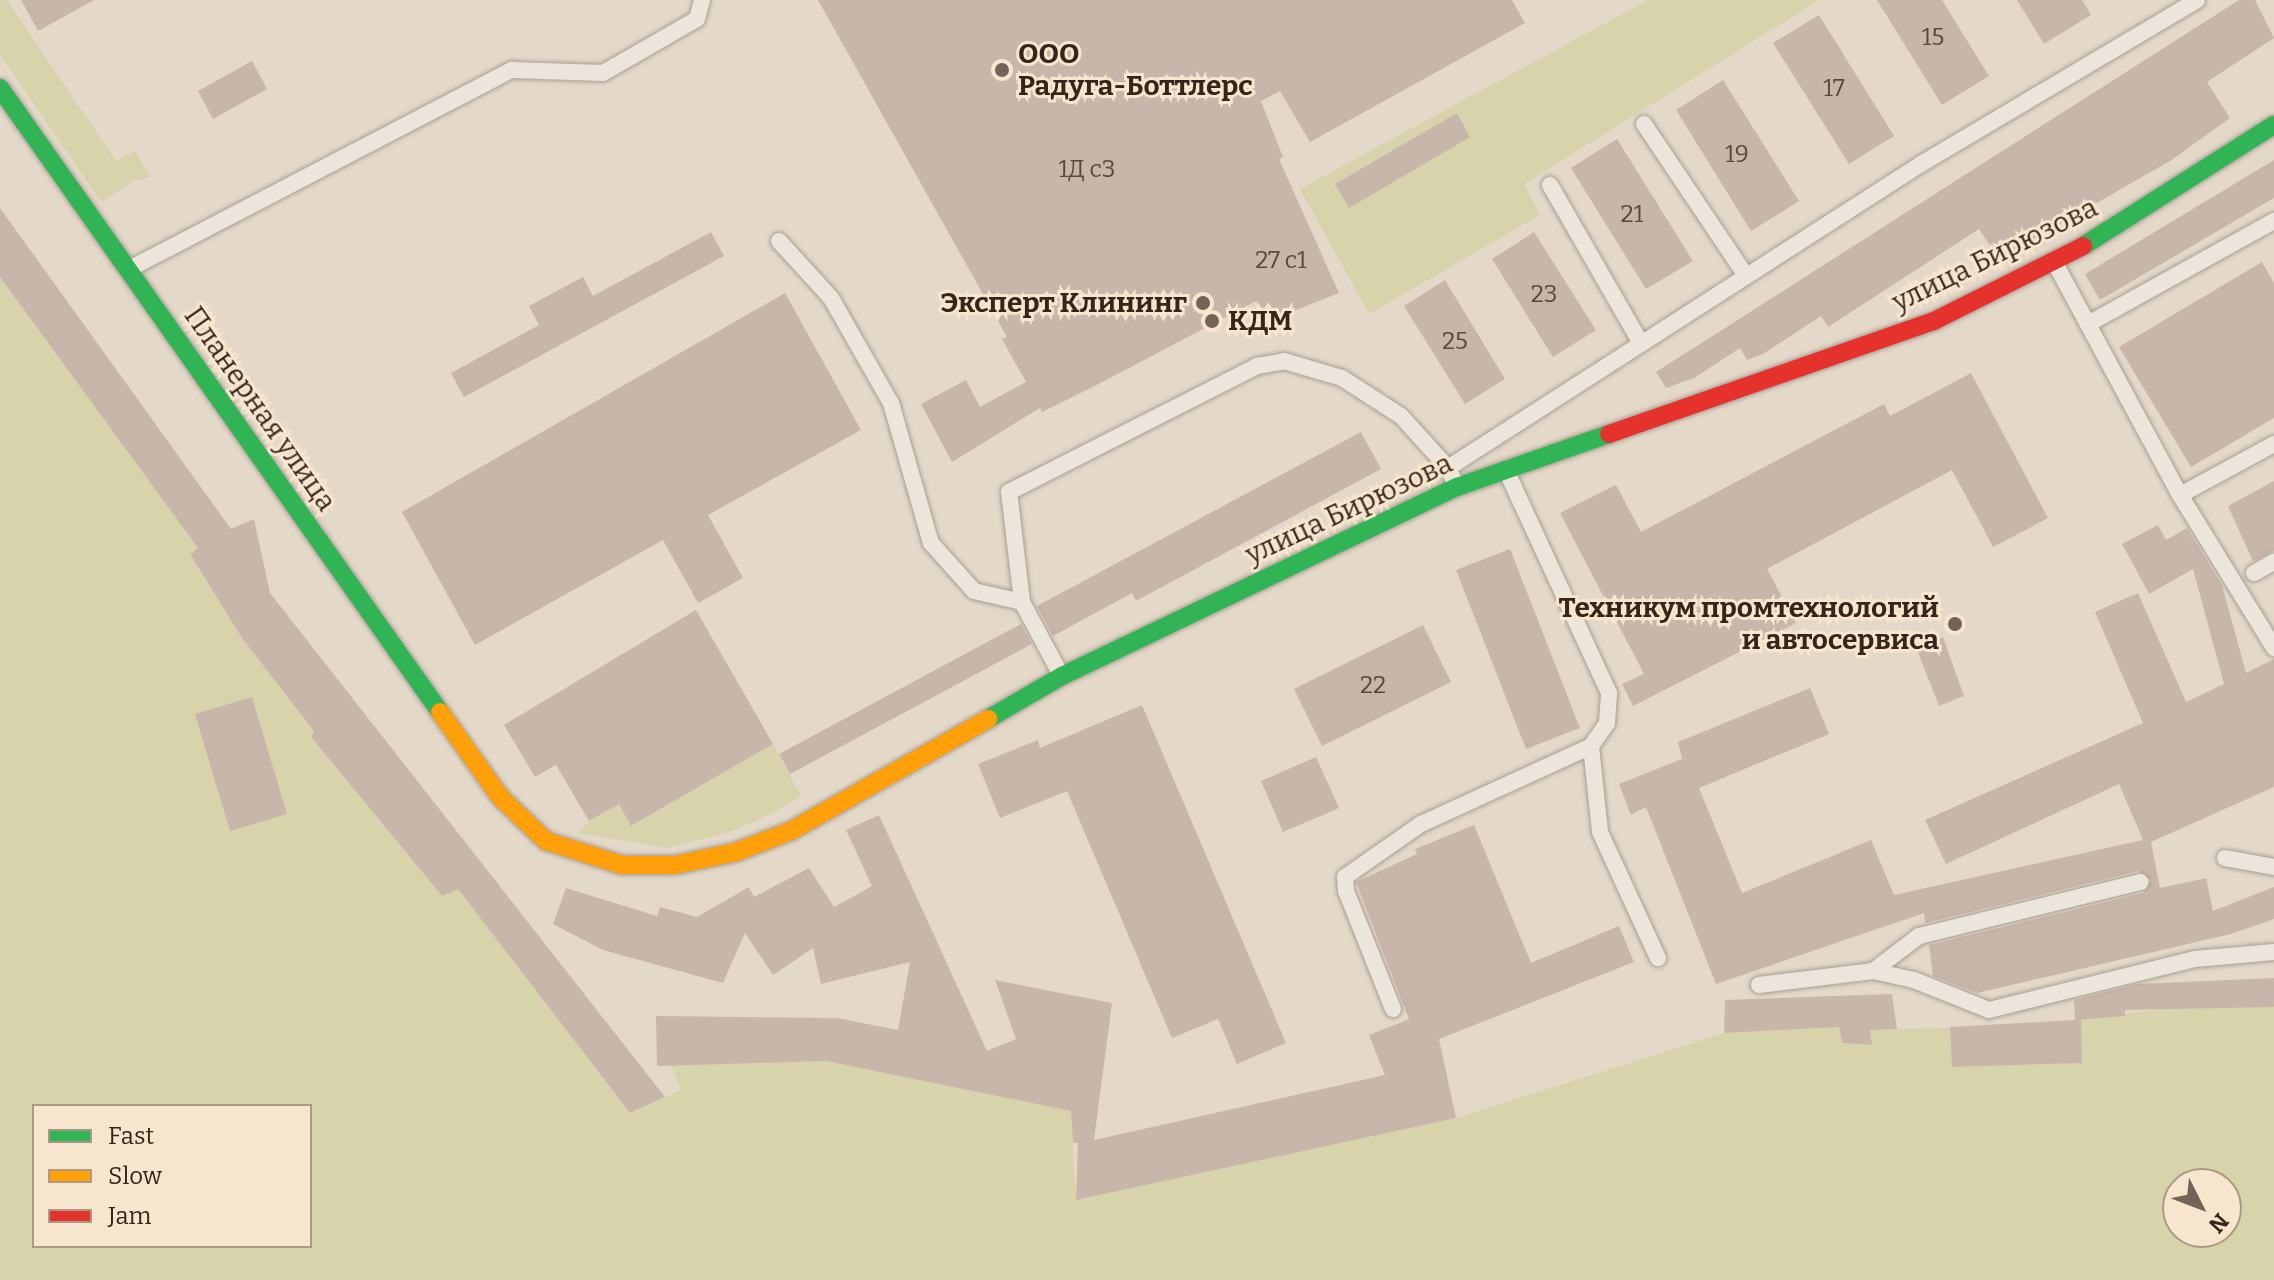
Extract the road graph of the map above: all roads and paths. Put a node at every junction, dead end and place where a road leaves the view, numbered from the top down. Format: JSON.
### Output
{"nodes":[{"id":1,"x":702,"y":0,"type":"edge"},
{"id":2,"x":2197,"y":0,"type":"edge"},
{"id":3,"x":0,"y":88,"type":"edge"},
{"id":4,"x":1644,"y":124,"type":"dead end"},
{"id":5,"x":2274,"y":125,"type":"edge"},
{"id":6,"x":1550,"y":185,"type":"dead end"},
{"id":7,"x":2274,"y":221,"type":"edge"},
{"id":8,"x":779,"y":241,"type":"dead end"},
{"id":9,"x":2055,"y":263,"type":"junction"},
{"id":10,"x":127,"y":270,"type":"junction"},
{"id":11,"x":1746,"y":276,"type":"junction"},
{"id":12,"x":2088,"y":324,"type":"junction"},
{"id":13,"x":1641,"y":343,"type":"junction"},
{"id":14,"x":2274,"y":444,"type":"edge"},
{"id":15,"x":1448,"y":468,"type":"junction"},
{"id":16,"x":1506,"y":470,"type":"junction"},
{"id":17,"x":1457,"y":487,"type":"junction"},
{"id":18,"x":2180,"y":495,"type":"junction"},
{"id":19,"x":2274,"y":562,"type":"edge"},
{"id":20,"x":2254,"y":573,"type":"dead end"},
{"id":21,"x":1022,"y":602,"type":"junction"},
{"id":22,"x":2274,"y":648,"type":"edge"},
{"id":23,"x":1062,"y":676,"type":"junction"},
{"id":24,"x":1591,"y":746,"type":"junction"},
{"id":25,"x":474,"y":762,"type":"joint"},
{"id":26,"x":2225,"y":858,"type":"dead end"},
{"id":27,"x":2274,"y":867,"type":"edge"},
{"id":28,"x":2140,"y":882,"type":"dead end"},
{"id":29,"x":2274,"y":952,"type":"edge"},
{"id":30,"x":1658,"y":958,"type":"dead end"},
{"id":31,"x":1873,"y":971,"type":"junction"},
{"id":32,"x":1759,"y":985,"type":"dead end"},
{"id":33,"x":1393,"y":1009,"type":"dead end"}],
"edges":[{"from":1,"to":10,"type":"lane"},
{"from":2,"to":11,"type":"lane"},
{"from":3,"to":10,"type":"main road","name":"Планерная улица"},
{"from":4,"to":11,"type":"lane"},
{"from":5,"to":9,"type":"main road","name":"улица Бирюзова"},
{"from":6,"to":13,"type":"lane"},
{"from":7,"to":12,"type":"lane"},
{"from":8,"to":21,"type":"lane"},
{"from":9,"to":12,"type":"lane"},
{"from":9,"to":16,"type":"main road","name":"улица Бирюзова"},
{"from":10,"to":25,"type":"main road","name":"Планерная улица"},
{"from":11,"to":13,"type":"lane"},
{"from":12,"to":18,"type":"lane"},
{"from":13,"to":15,"type":"lane"},
{"from":14,"to":18,"type":"lane"},
{"from":15,"to":17,"type":"lane"},
{"from":15,"to":21,"type":"lane"},
{"from":16,"to":17,"type":"main road","name":"улица Бирюзова"},
{"from":16,"to":24,"type":"lane"},
{"from":17,"to":23,"type":"main road","name":"улица Бирюзова"},
{"from":18,"to":22,"type":"lane"},
{"from":19,"to":20,"type":"lane"},
{"from":21,"to":23,"type":"lane"},
{"from":23,"to":25,"type":"main road","name":"улица Бирюзова"},
{"from":24,"to":30,"type":"lane"},
{"from":24,"to":33,"type":"lane"},
{"from":26,"to":27,"type":"lane"},
{"from":28,"to":31,"type":"lane"},
{"from":29,"to":31,"type":"lane"},
{"from":31,"to":32,"type":"lane"}]}
